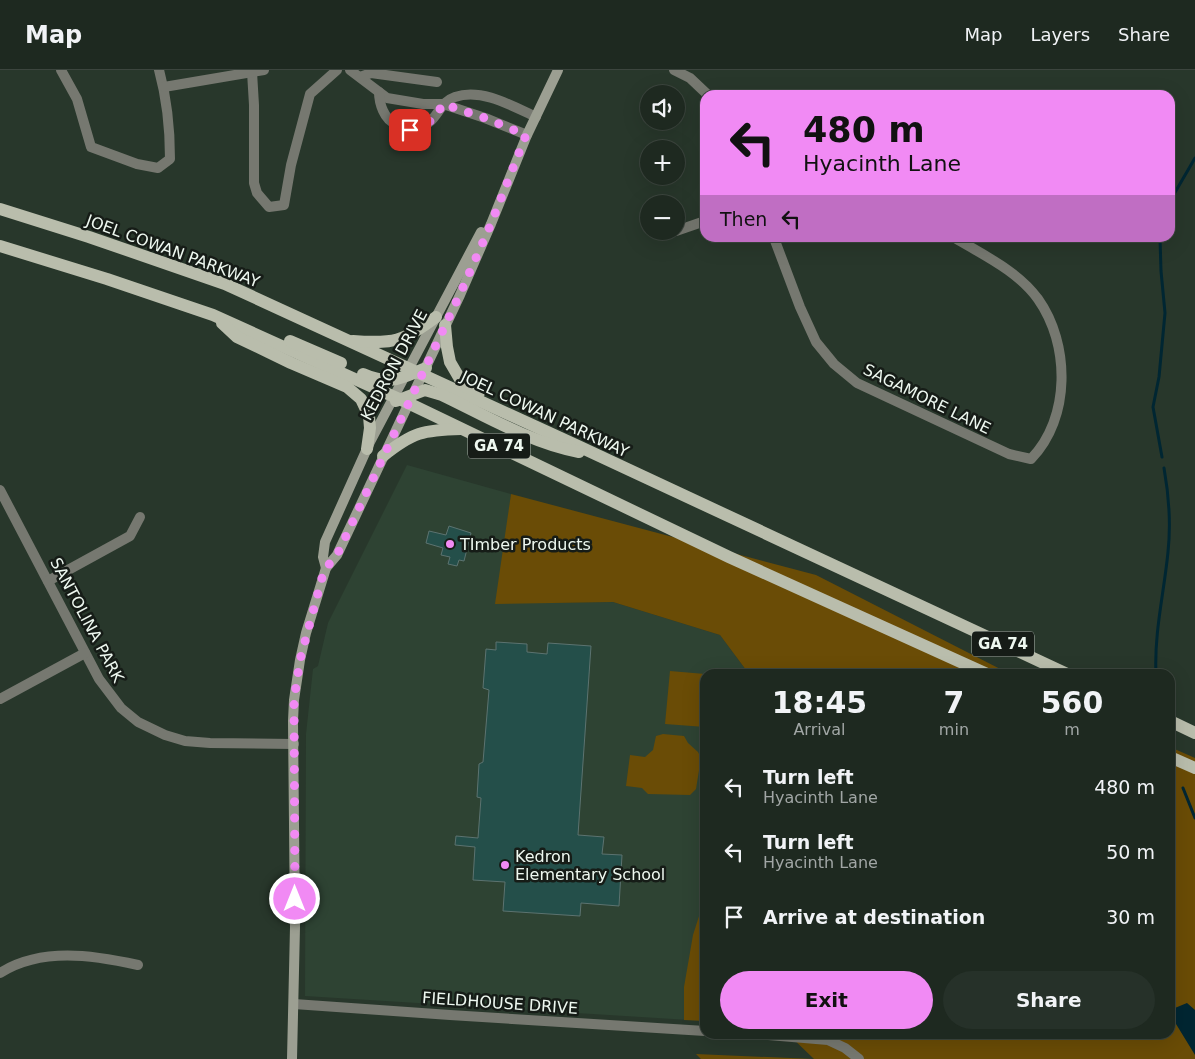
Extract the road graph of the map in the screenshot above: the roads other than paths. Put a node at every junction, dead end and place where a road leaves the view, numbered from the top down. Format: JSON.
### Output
{"nodes":[{"id":1,"x":61,"y":70,"type":"edge"},
{"id":2,"x":159,"y":70,"type":"edge"},
{"id":3,"x":264,"y":70,"type":"edge"},
{"id":4,"x":337,"y":70,"type":"edge"},
{"id":5,"x":350,"y":70,"type":"edge"},
{"id":6,"x":558,"y":70,"type":"edge"},
{"id":7,"x":674,"y":70,"type":"edge"},
{"id":8,"x":252,"y":72,"type":"junction"},
{"id":9,"x":360,"y":77,"type":"junction"},
{"id":10,"x":437,"y":82,"type":"dead end"},
{"id":11,"x":164,"y":87,"type":"junction"},
{"id":12,"x":703,"y":90,"type":"edge"},
{"id":13,"x":379,"y":92,"type":"junction"},
{"id":14,"x":443,"y":104,"type":"junction"},
{"id":15,"x":536,"y":117,"type":"junction"},
{"id":16,"x":526,"y":135,"type":"junction"},
{"id":17,"x":0,"y":209,"type":"edge"},
{"id":18,"x":700,"y":222,"type":"edge"},
{"id":19,"x":685,"y":228,"type":"edge"},
{"id":20,"x":776,"y":242,"type":"edge"},
{"id":21,"x":962,"y":242,"type":"edge"},
{"id":22,"x":0,"y":246,"type":"edge"},
{"id":23,"x":213,"y":315,"type":"junction"},
{"id":24,"x":440,"y":321,"type":"junction"},
{"id":25,"x":346,"y":341,"type":"junction"},
{"id":26,"x":415,"y":372,"type":"junction"},
{"id":27,"x":400,"y":399,"type":"junction"},
{"id":28,"x":463,"y":429,"type":"junction"},
{"id":29,"x":578,"y":446,"type":"junction"},
{"id":30,"x":367,"y":449,"type":"junction"},
{"id":31,"x":384,"y":456,"type":"junction"},
{"id":32,"x":598,"y":456,"type":"junction"},
{"id":33,"x":0,"y":490,"type":"edge"},
{"id":34,"x":140,"y":517,"type":"dead end"},
{"id":35,"x":326,"y":568,"type":"junction"},
{"id":36,"x":48,"y":581,"type":"junction"},
{"id":37,"x":84,"y":653,"type":"junction"},
{"id":38,"x":976,"y":669,"type":"edge"},
{"id":39,"x":1056,"y":669,"type":"edge"},
{"id":40,"x":0,"y":699,"type":"edge"},
{"id":41,"x":1175,"y":723,"type":"edge"},
{"id":42,"x":1195,"y":733,"type":"edge"},
{"id":43,"x":294,"y":744,"type":"junction"},
{"id":44,"x":1175,"y":758,"type":"edge"},
{"id":45,"x":1195,"y":768,"type":"edge"},
{"id":46,"x":138,"y":965,"type":"dead end"},
{"id":47,"x":0,"y":973,"type":"edge"},
{"id":48,"x":294,"y":1004,"type":"junction"},
{"id":49,"x":700,"y":1031,"type":"edge"},
{"id":50,"x":816,"y":1039,"type":"edge"},
{"id":51,"x":292,"y":1059,"type":"edge"},
{"id":52,"x":859,"y":1059,"type":"edge"}],
"edges":[{"from":1,"to":11,"type":"street"},
{"from":2,"to":11,"type":"street"},
{"from":3,"to":8,"type":"street"},
{"from":4,"to":8,"type":"street"},
{"from":5,"to":9,"type":"street"},
{"from":6,"to":15,"type":"street","name":"KEDRON DRIVE"},
{"from":7,"to":12,"type":"street"},
{"from":8,"to":11,"type":"street"},
{"from":9,"to":10,"type":"street"},
{"from":9,"to":13,"type":"street"},
{"from":13,"to":14,"type":"street"},
{"from":13,"to":14,"type":"street"},
{"from":14,"to":15,"type":"street"},
{"from":14,"to":16,"type":"street"},
{"from":15,"to":16,"type":"street","name":"KEDRON DRIVE"},
{"from":16,"to":24,"type":"street","name":"KEDRON DRIVE"},
{"from":17,"to":25,"type":"main road","name":"JOEL COWAN PARKWAY","number":"GA 74"},
{"from":18,"to":19,"type":"street"},
{"from":20,"to":21,"type":"street","name":"SAGAMORE LANE"},
{"from":22,"to":23,"type":"main road","number":"GA 74"},
{"from":23,"to":26,"type":"main road"},
{"from":23,"to":27,"type":"main road","number":"GA 74"},
{"from":23,"to":30,"type":"main road"},
{"from":24,"to":25,"type":"main road"},
{"from":24,"to":26,"type":"street","name":"KEDRON DRIVE"},
{"from":24,"to":26,"type":"street","name":"KEDRON DRIVE"},
{"from":24,"to":29,"type":"main road"},
{"from":25,"to":26,"type":"main road","name":"JOEL COWAN PARKWAY","number":"GA 74"},
{"from":26,"to":27,"type":"street","name":"KEDRON DRIVE"},
{"from":26,"to":27,"type":"street","name":"KEDRON DRIVE"},
{"from":26,"to":29,"type":"main road","name":"JOEL COWAN PARKWAY","number":"GA 74"},
{"from":27,"to":28,"type":"main road","number":"GA 74"},
{"from":27,"to":30,"type":"street","name":"KEDRON DRIVE"},
{"from":27,"to":31,"type":"street","name":"KEDRON DRIVE"},
{"from":27,"to":32,"type":"main road"},
{"from":28,"to":31,"type":"main road"},
{"from":28,"to":38,"type":"main road","number":"GA 74"},
{"from":29,"to":32,"type":"main road","name":"JOEL COWAN PARKWAY","number":"GA 74"},
{"from":30,"to":35,"type":"street","name":"KEDRON DRIVE"},
{"from":31,"to":35,"type":"street","name":"KEDRON DRIVE"},
{"from":32,"to":39,"type":"main road","name":"JOEL COWAN PARKWAY","number":"GA 74"},
{"from":33,"to":36,"type":"street","name":"SANTOLINA PARK"},
{"from":34,"to":36,"type":"street"},
{"from":35,"to":43,"type":"street","name":"KEDRON DRIVE"},
{"from":36,"to":37,"type":"street","name":"SANTOLINA PARK"},
{"from":37,"to":40,"type":"street"},
{"from":37,"to":43,"type":"street","name":"SANTOLINA PARK"},
{"from":41,"to":42,"type":"main road"},
{"from":43,"to":48,"type":"street","name":"KEDRON DRIVE"},
{"from":44,"to":45,"type":"main road"},
{"from":46,"to":47,"type":"street"},
{"from":48,"to":49,"type":"street","name":"FIELDHOUSE DRIVE"},
{"from":48,"to":51,"type":"street","name":"KEDRON DRIVE"},
{"from":50,"to":52,"type":"street"}]}
